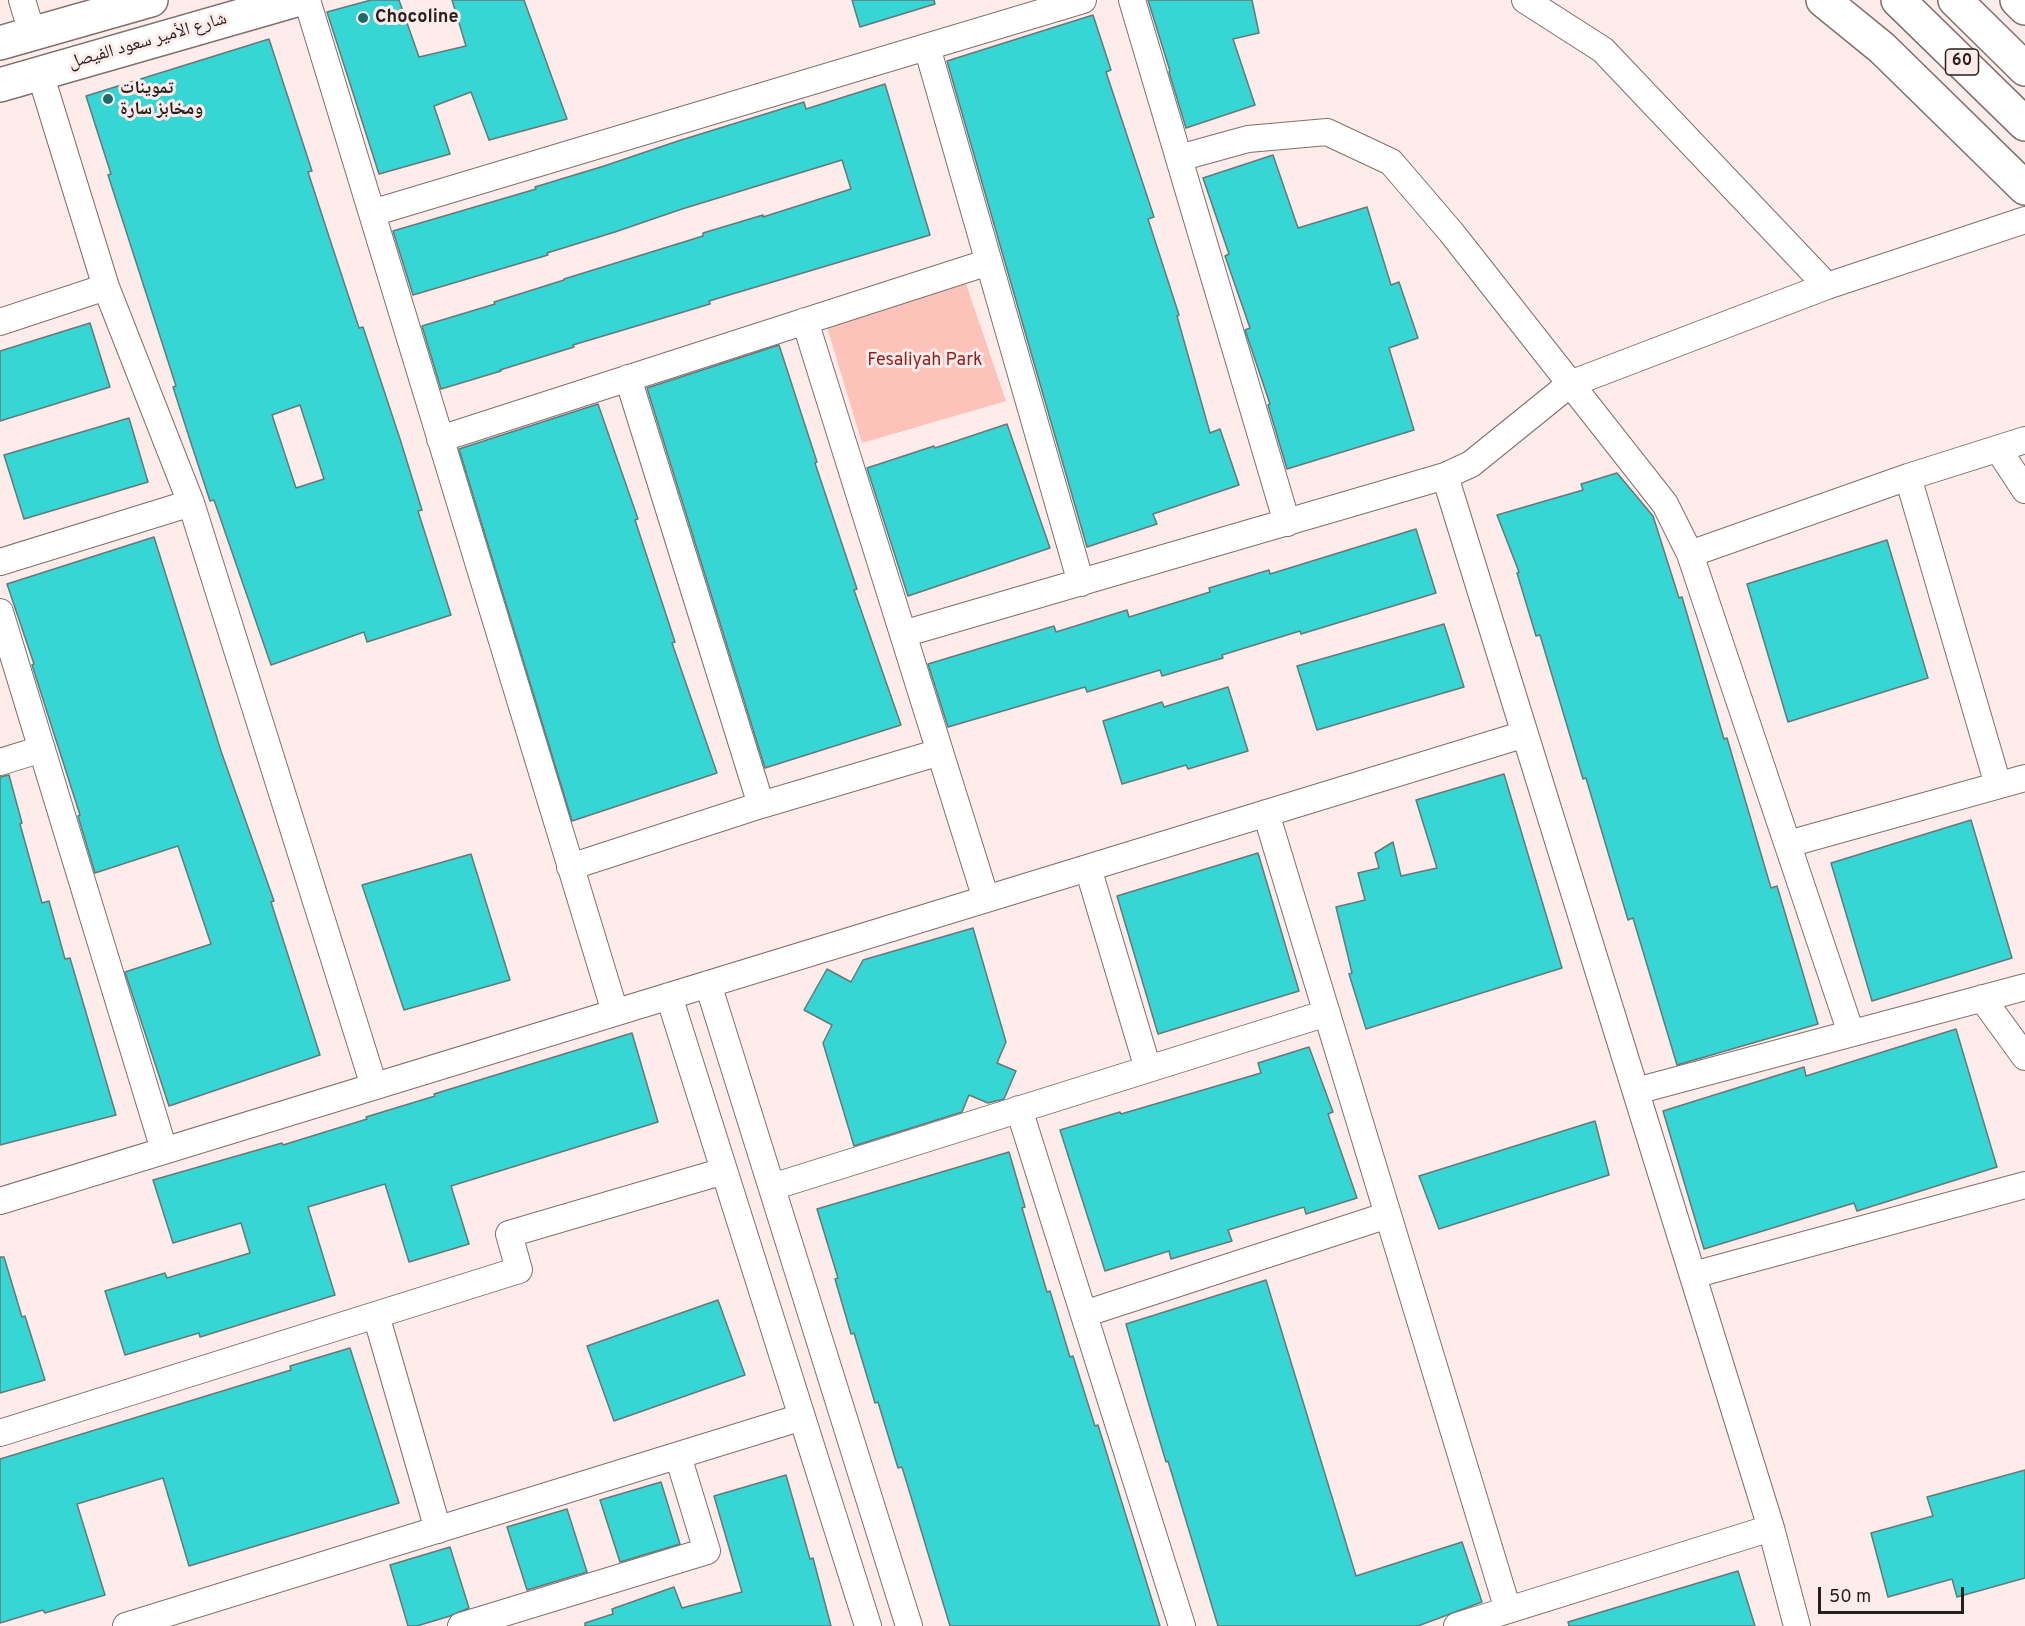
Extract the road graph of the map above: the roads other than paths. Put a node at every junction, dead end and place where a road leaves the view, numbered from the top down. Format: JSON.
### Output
{"nodes":[{"id":1,"x":22,"y":0,"type":"edge"},
{"id":2,"x":151,"y":0,"type":"edge"},
{"id":3,"x":296,"y":0,"type":"edge"},
{"id":4,"x":307,"y":0,"type":"edge"},
{"id":5,"x":1083,"y":0,"type":"edge"},
{"id":6,"x":1132,"y":0,"type":"edge"},
{"id":7,"x":1525,"y":0,"type":"edge"},
{"id":8,"x":1823,"y":0,"type":"edge"},
{"id":9,"x":1898,"y":0,"type":"edge"},
{"id":10,"x":1955,"y":0,"type":"edge"},
{"id":11,"x":2017,"y":0,"type":"edge"},
{"id":12,"x":2025,"y":7,"type":"edge"},
{"id":13,"x":32,"y":33,"type":"junction"},
{"id":14,"x":0,"y":43,"type":"edge"},
{"id":15,"x":927,"y":47,"type":"junction"},
{"id":16,"x":2025,"y":69,"type":"edge"},
{"id":17,"x":40,"y":73,"type":"junction"},
{"id":18,"x":0,"y":85,"type":"edge"},
{"id":19,"x":2025,"y":124,"type":"edge"},
{"id":20,"x":1179,"y":158,"type":"junction"},
{"id":21,"x":2025,"y":188,"type":"edge"},
{"id":22,"x":372,"y":213,"type":"junction"},
{"id":23,"x":2025,"y":220,"type":"edge"},
{"id":24,"x":988,"y":262,"type":"junction"},
{"id":25,"x":1827,"y":286,"type":"junction"},
{"id":26,"x":106,"y":287,"type":"junction"},
{"id":27,"x":805,"y":321,"type":"junction"},
{"id":28,"x":0,"y":322,"type":"edge"},
{"id":29,"x":628,"y":378,"type":"junction"},
{"id":30,"x":1570,"y":384,"type":"junction"},
{"id":31,"x":440,"y":439,"type":"junction"},
{"id":32,"x":2025,"y":440,"type":"edge"},
{"id":33,"x":1998,"y":449,"type":"junction"},
{"id":34,"x":1445,"y":476,"type":"junction"},
{"id":35,"x":1908,"y":477,"type":"junction"},
{"id":36,"x":2025,"y":490,"type":"edge"},
{"id":37,"x":191,"y":503,"type":"junction"},
{"id":38,"x":1287,"y":523,"type":"junction"},
{"id":39,"x":1690,"y":554,"type":"junction"},
{"id":40,"x":0,"y":562,"type":"edge"},
{"id":41,"x":1081,"y":583,"type":"junction"},
{"id":42,"x":0,"y":612,"type":"edge"},
{"id":43,"x":903,"y":634,"type":"junction"},
{"id":44,"x":1525,"y":734,"type":"junction"},
{"id":45,"x":42,"y":749,"type":"junction"},
{"id":46,"x":940,"y":752,"type":"junction"},
{"id":47,"x":0,"y":762,"type":"edge"},
{"id":48,"x":2025,"y":778,"type":"edge"},
{"id":49,"x":1998,"y":785,"type":"junction"},
{"id":50,"x":761,"y":805,"type":"junction"},
{"id":51,"x":1266,"y":813,"type":"junction"},
{"id":52,"x":1788,"y":844,"type":"junction"},
{"id":53,"x":570,"y":867,"type":"junction"},
{"id":54,"x":1088,"y":868,"type":"junction"},
{"id":55,"x":986,"y":899,"type":"junction"},
{"id":56,"x":708,"y":984,"type":"junction"},
{"id":57,"x":2025,"y":987,"type":"edge"},
{"id":58,"x":669,"y":996,"type":"junction"},
{"id":59,"x":1982,"y":998,"type":"junction"},
{"id":60,"x":615,"y":1012,"type":"junction"},
{"id":61,"x":1327,"y":1013,"type":"junction"},
{"id":62,"x":1851,"y":1034,"type":"junction"},
{"id":63,"x":2025,"y":1057,"type":"edge"},
{"id":64,"x":1148,"y":1069,"type":"junction"},
{"id":65,"x":374,"y":1086,"type":"junction"},
{"id":66,"x":1636,"y":1091,"type":"junction"},
{"id":67,"x":1019,"y":1109,"type":"junction"},
{"id":68,"x":164,"y":1150,"type":"junction"},
{"id":69,"x":724,"y":1171,"type":"junction"},
{"id":70,"x":2025,"y":1185,"type":"edge"},
{"id":71,"x":772,"y":1187,"type":"junction"},
{"id":72,"x":0,"y":1201,"type":"edge"},
{"id":73,"x":1388,"y":1215,"type":"junction"},
{"id":74,"x":1693,"y":1275,"type":"junction"},
{"id":75,"x":1084,"y":1314,"type":"junction"},
{"id":76,"x":376,"y":1315,"type":"junction"},
{"id":77,"x":802,"y":1417,"type":"junction"},
{"id":78,"x":0,"y":1433,"type":"edge"},
{"id":79,"x":678,"y":1456,"type":"junction"},
{"id":80,"x":1771,"y":1528,"type":"junction"},
{"id":81,"x":438,"y":1530,"type":"junction"},
{"id":82,"x":1508,"y":1610,"type":"junction"},
{"id":83,"x":126,"y":1626,"type":"edge"},
{"id":84,"x":461,"y":1626,"type":"edge"},
{"id":85,"x":868,"y":1626,"type":"edge"},
{"id":86,"x":909,"y":1626,"type":"edge"},
{"id":87,"x":1182,"y":1626,"type":"edge"},
{"id":88,"x":1457,"y":1626,"type":"edge"},
{"id":89,"x":1797,"y":1626,"type":"edge"}],
"edges":[{"from":1,"to":13,"type":"street"},
{"from":2,"to":13,"type":"main road"},
{"from":3,"to":17,"type":"main road","name":"شارع الأمير سعود الفيصل"},
{"from":4,"to":22,"type":"street"},
{"from":5,"to":15,"type":"street"},
{"from":6,"to":20,"type":"street"},
{"from":7,"to":25,"type":"street"},
{"from":8,"to":21,"type":"main road"},
{"from":9,"to":19,"type":"main road","number":"60"},
{"from":10,"to":16,"type":"main road","number":"60"},
{"from":11,"to":12,"type":"main road"},
{"from":13,"to":14,"type":"main road"},
{"from":15,"to":22,"type":"street"},
{"from":15,"to":24,"type":"street"},
{"from":17,"to":18,"type":"main road","name":"شارع الأمير سعود الفيصل"},
{"from":17,"to":26,"type":"street"},
{"from":20,"to":30,"type":"street"},
{"from":20,"to":38,"type":"street"},
{"from":22,"to":31,"type":"street"},
{"from":23,"to":25,"type":"street"},
{"from":24,"to":27,"type":"street"},
{"from":24,"to":41,"type":"street"},
{"from":25,"to":30,"type":"street"},
{"from":26,"to":28,"type":"street"},
{"from":26,"to":37,"type":"street"},
{"from":27,"to":29,"type":"street"},
{"from":27,"to":43,"type":"street"},
{"from":29,"to":31,"type":"street"},
{"from":29,"to":50,"type":"street"},
{"from":30,"to":34,"type":"street"},
{"from":30,"to":39,"type":"street"},
{"from":31,"to":53,"type":"street"},
{"from":32,"to":33,"type":"street"},
{"from":33,"to":35,"type":"street"},
{"from":33,"to":36,"type":"street"},
{"from":34,"to":38,"type":"street"},
{"from":34,"to":44,"type":"street"},
{"from":35,"to":39,"type":"street"},
{"from":35,"to":49,"type":"street"},
{"from":37,"to":40,"type":"street"},
{"from":37,"to":65,"type":"street"},
{"from":38,"to":41,"type":"street"},
{"from":39,"to":52,"type":"street"},
{"from":41,"to":43,"type":"street"},
{"from":42,"to":45,"type":"street"},
{"from":43,"to":46,"type":"street"},
{"from":44,"to":51,"type":"street"},
{"from":44,"to":66,"type":"street"},
{"from":45,"to":47,"type":"street"},
{"from":45,"to":68,"type":"street"},
{"from":46,"to":50,"type":"street"},
{"from":46,"to":55,"type":"street"},
{"from":48,"to":49,"type":"street"},
{"from":49,"to":52,"type":"street"},
{"from":50,"to":53,"type":"street"},
{"from":51,"to":54,"type":"street"},
{"from":51,"to":61,"type":"street"},
{"from":52,"to":62,"type":"street"},
{"from":53,"to":60,"type":"street"},
{"from":54,"to":55,"type":"street"},
{"from":54,"to":64,"type":"street"},
{"from":55,"to":56,"type":"street"},
{"from":56,"to":58,"type":"street"},
{"from":56,"to":71,"type":"street"},
{"from":57,"to":59,"type":"street"},
{"from":58,"to":60,"type":"street"},
{"from":58,"to":69,"type":"street"},
{"from":59,"to":62,"type":"street"},
{"from":59,"to":63,"type":"street"},
{"from":60,"to":65,"type":"street"},
{"from":61,"to":64,"type":"street"},
{"from":61,"to":73,"type":"street"},
{"from":62,"to":66,"type":"street"},
{"from":64,"to":67,"type":"street"},
{"from":65,"to":68,"type":"street"},
{"from":66,"to":74,"type":"street"},
{"from":67,"to":71,"type":"street"},
{"from":67,"to":75,"type":"street"},
{"from":68,"to":72,"type":"street"},
{"from":69,"to":76,"type":"street"},
{"from":69,"to":77,"type":"street"},
{"from":70,"to":74,"type":"street"},
{"from":71,"to":86,"type":"street"},
{"from":73,"to":75,"type":"street"},
{"from":73,"to":82,"type":"street"},
{"from":74,"to":80,"type":"street"},
{"from":75,"to":87,"type":"street"},
{"from":76,"to":78,"type":"street"},
{"from":76,"to":81,"type":"street"},
{"from":77,"to":79,"type":"street"},
{"from":77,"to":85,"type":"street"},
{"from":79,"to":81,"type":"street"},
{"from":79,"to":84,"type":"street"},
{"from":80,"to":82,"type":"street"},
{"from":80,"to":89,"type":"street"},
{"from":81,"to":83,"type":"street"},
{"from":82,"to":88,"type":"street"}]}
